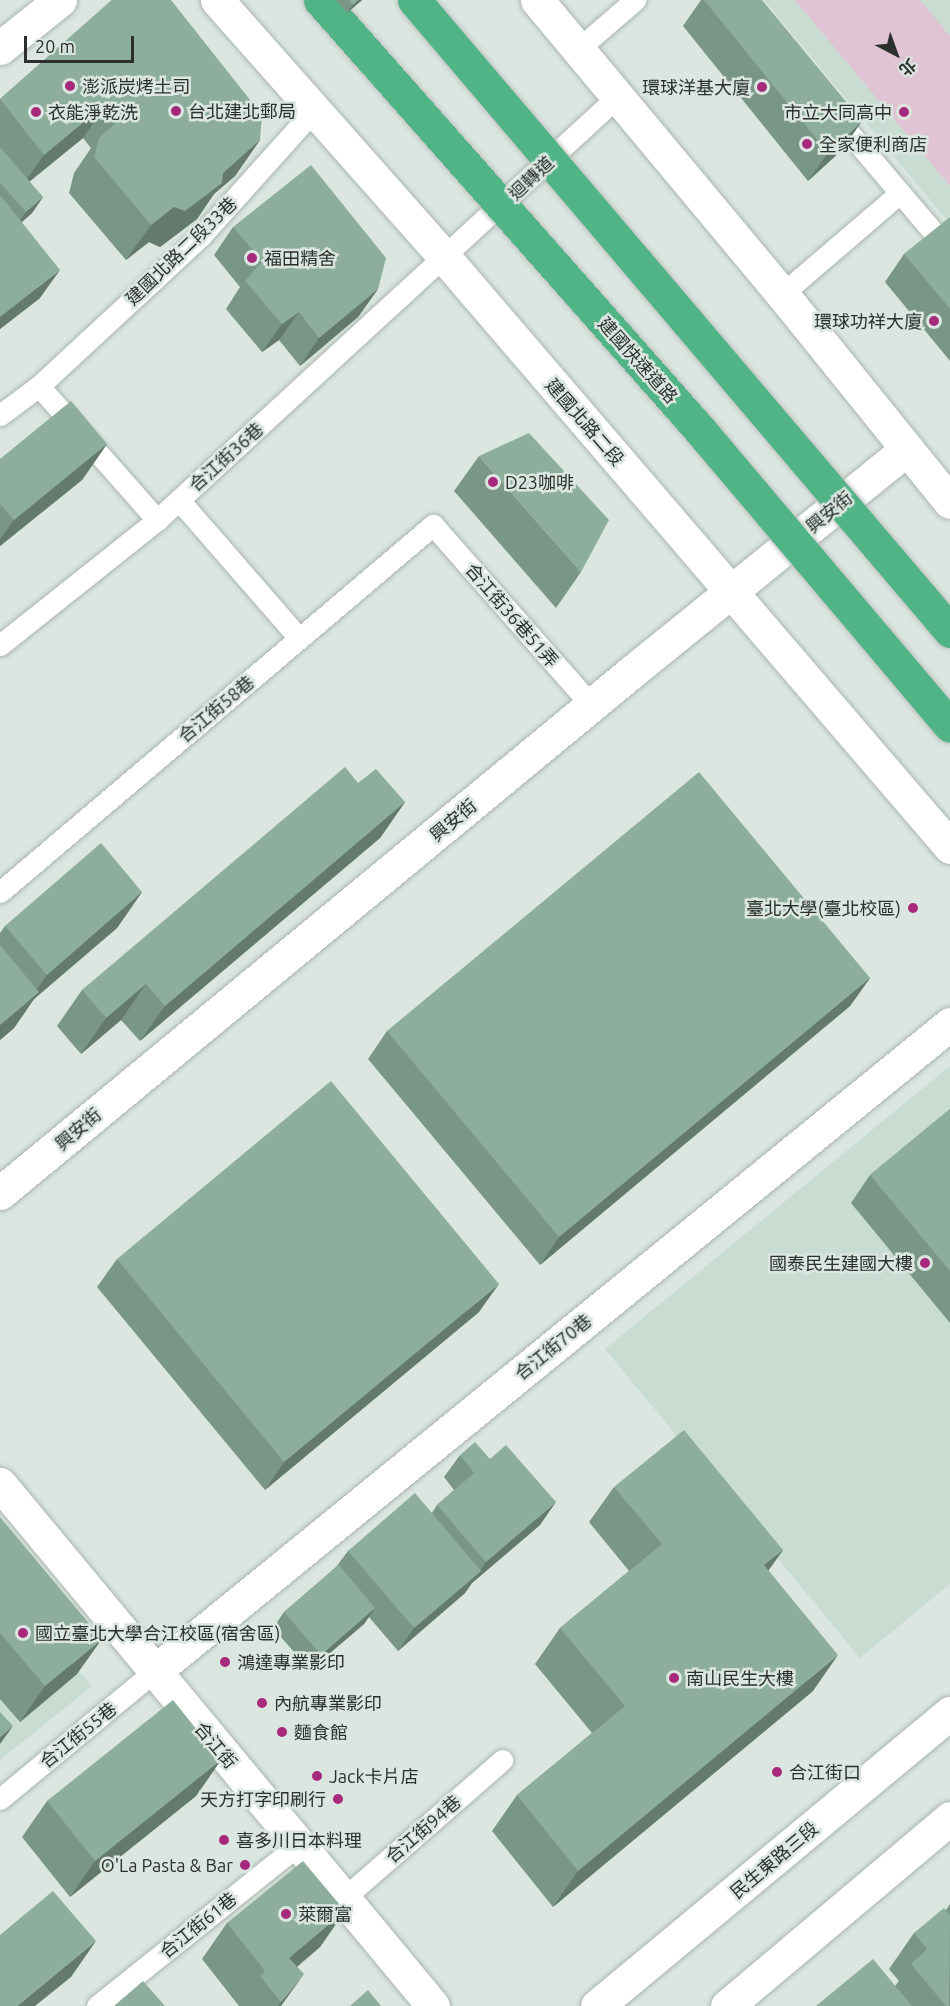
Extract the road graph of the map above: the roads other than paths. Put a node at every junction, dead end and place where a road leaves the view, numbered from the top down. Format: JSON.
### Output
{"nodes":[{"id":1,"x":217,"y":0,"type":"edge"},
{"id":2,"x":320,"y":0,"type":"edge"},
{"id":3,"x":414,"y":0,"type":"edge"},
{"id":4,"x":537,"y":0,"type":"edge"},
{"id":5,"x":635,"y":0,"type":"edge"},
{"id":6,"x":45,"y":5,"type":"edge"},
{"id":7,"x":0,"y":48,"type":"edge"},
{"id":8,"x":577,"y":50,"type":"junction"},
{"id":9,"x":819,"y":96,"type":"edge"},
{"id":10,"x":617,"y":97,"type":"junction"},
{"id":11,"x":315,"y":109,"type":"junction"},
{"id":12,"x":900,"y":193,"type":"junction"},
{"id":13,"x":950,"y":252,"type":"edge"},
{"id":14,"x":445,"y":258,"type":"junction"},
{"id":15,"x":782,"y":294,"type":"junction"},
{"id":16,"x":39,"y":386,"type":"junction"},
{"id":17,"x":0,"y":415,"type":"edge"},
{"id":18,"x":907,"y":449,"type":"junction"},
{"id":19,"x":179,"y":500,"type":"junction"},
{"id":20,"x":950,"y":502,"type":"edge"},
{"id":21,"x":157,"y":520,"type":"junction"},
{"id":22,"x":433,"y":525,"type":"joint"},
{"id":23,"x":731,"y":591,"type":"junction"},
{"id":24,"x":950,"y":631,"type":"edge"},
{"id":25,"x":299,"y":638,"type":"junction"},
{"id":26,"x":0,"y":645,"type":"edge"},
{"id":27,"x":591,"y":705,"type":"junction"},
{"id":28,"x":950,"y":726,"type":"edge"},
{"id":29,"x":950,"y":847,"type":"edge"},
{"id":30,"x":0,"y":892,"type":"edge"},
{"id":31,"x":950,"y":1023,"type":"edge"},
{"id":32,"x":0,"y":1193,"type":"edge"},
{"id":33,"x":0,"y":1484,"type":"edge"},
{"id":34,"x":155,"y":1671,"type":"junction"},
{"id":35,"x":950,"y":1713,"type":"edge"},
{"id":36,"x":502,"y":1760,"type":"dead end"},
{"id":37,"x":0,"y":1799,"type":"edge"},
{"id":38,"x":950,"y":1818,"type":"edge"},
{"id":39,"x":298,"y":1845,"type":"junction"},
{"id":40,"x":344,"y":1898,"type":"junction"},
{"id":41,"x":97,"y":2006,"type":"edge"},
{"id":42,"x":433,"y":2006,"type":"edge"},
{"id":43,"x":597,"y":2006,"type":"edge"},
{"id":44,"x":727,"y":2006,"type":"edge"}],
"edges":[{"from":1,"to":11,"type":"street","name":"建國北路二段"},
{"from":2,"to":28,"type":"highway","name":"建國快速道路","bridge":true},
{"from":3,"to":24,"type":"highway","bridge":true},
{"from":4,"to":8,"type":"street"},
{"from":5,"to":8,"type":"lane"},
{"from":6,"to":7,"type":"street"},
{"from":8,"to":10,"type":"street"},
{"from":9,"to":12,"type":"lane"},
{"from":10,"to":14,"type":"lane","name":"迴轉道"},
{"from":10,"to":15,"type":"street"},
{"from":11,"to":14,"type":"street","name":"建國北路二段"},
{"from":11,"to":16,"type":"lane","name":"建國北路二段33巷"},
{"from":12,"to":13,"type":"lane"},
{"from":12,"to":15,"type":"lane"},
{"from":14,"to":19,"type":"lane","name":"合江街36巷"},
{"from":14,"to":23,"type":"street","name":"建國北路二段"},
{"from":15,"to":18,"type":"street"},
{"from":16,"to":17,"type":"lane","name":"建國北路二段33巷"},
{"from":16,"to":21,"type":"lane"},
{"from":18,"to":20,"type":"street"},
{"from":18,"to":23,"type":"street","name":"興安街"},
{"from":19,"to":21,"type":"lane","name":"合江街36巷"},
{"from":19,"to":25,"type":"lane"},
{"from":21,"to":26,"type":"lane","name":"合江街36巷"},
{"from":22,"to":25,"type":"lane","name":"合江街58巷"},
{"from":22,"to":27,"type":"lane","name":"合江街36巷51弄"},
{"from":23,"to":27,"type":"street","name":"興安街"},
{"from":23,"to":29,"type":"street","name":"建國北路二段"},
{"from":25,"to":30,"type":"lane","name":"合江街58巷"},
{"from":27,"to":32,"type":"street","name":"興安街"},
{"from":31,"to":34,"type":"street","name":"合江街70巷"},
{"from":33,"to":34,"type":"street","name":"合江街"},
{"from":34,"to":37,"type":"lane","name":"合江街55巷"},
{"from":34,"to":39,"type":"street","name":"合江街"},
{"from":35,"to":43,"type":"street","name":"民生東路三段"},
{"from":36,"to":40,"type":"lane","name":"合江街94巷"},
{"from":38,"to":44,"type":"street"},
{"from":39,"to":40,"type":"street","name":"合江街"},
{"from":39,"to":41,"type":"lane","name":"合江街61巷"},
{"from":40,"to":42,"type":"street","name":"合江街"}]}
